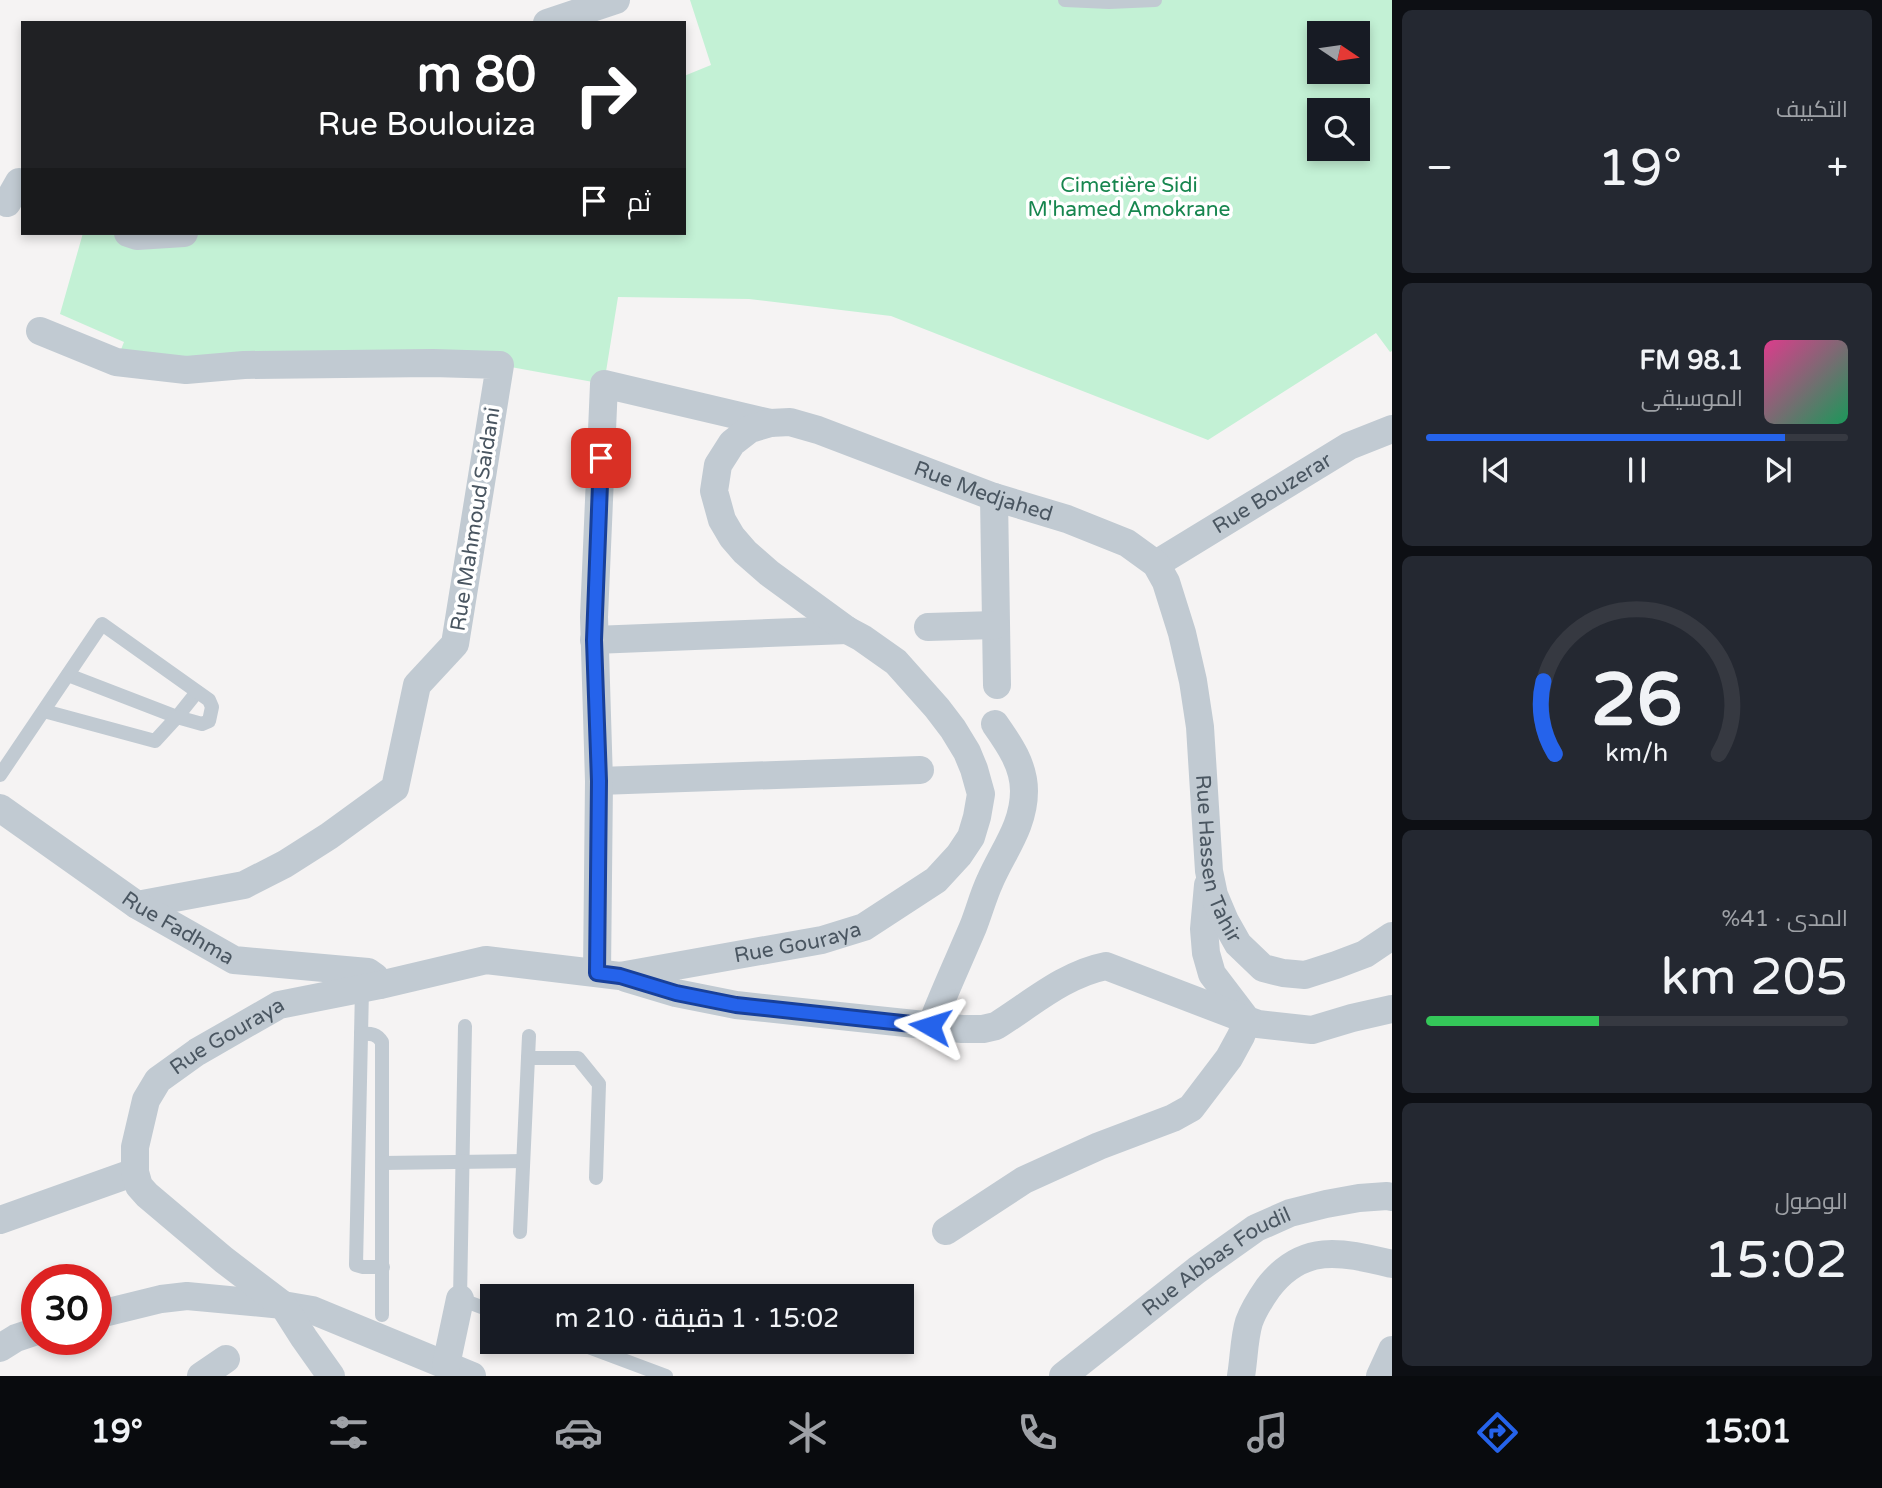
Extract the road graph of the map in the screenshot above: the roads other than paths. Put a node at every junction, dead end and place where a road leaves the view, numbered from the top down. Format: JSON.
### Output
{"nodes":[{"id":1,"x":616,"y":0,"type":"edge"},
{"id":2,"x":1065,"y":0,"type":"edge"},
{"id":3,"x":1155,"y":0,"type":"edge"},
{"id":4,"x":553,"y":21,"type":"edge"},
{"id":5,"x":134,"y":235,"type":"edge"},
{"id":6,"x":153,"y":235,"type":"edge"},
{"id":7,"x":40,"y":331,"type":"dead end"},
{"id":8,"x":770,"y":423,"type":"junction"},
{"id":9,"x":1392,"y":429,"type":"edge"},
{"id":10,"x":994,"y":497,"type":"junction"},
{"id":11,"x":1156,"y":564,"type":"junction"},
{"id":12,"x":995,"y":625,"type":"junction"},
{"id":13,"x":928,"y":627,"type":"dead end"},
{"id":14,"x":847,"y":630,"type":"junction"},
{"id":15,"x":594,"y":640,"type":"junction"},
{"id":16,"x":68,"y":676,"type":"junction"},
{"id":17,"x":997,"y":685,"type":"dead end"},
{"id":18,"x":197,"y":692,"type":"junction"},
{"id":19,"x":44,"y":711,"type":"junction"},
{"id":20,"x":177,"y":717,"type":"junction"},
{"id":21,"x":995,"y":724,"type":"dead end"},
{"id":22,"x":920,"y":770,"type":"dead end"},
{"id":23,"x":0,"y":775,"type":"edge"},
{"id":24,"x":599,"y":781,"type":"junction"},
{"id":25,"x":0,"y":808,"type":"edge"},
{"id":26,"x":1209,"y":871,"type":"junction"},
{"id":27,"x":137,"y":905,"type":"junction"},
{"id":28,"x":1392,"y":936,"type":"edge"},
{"id":29,"x":609,"y":974,"type":"junction"},
{"id":30,"x":371,"y":987,"type":"junction"},
{"id":31,"x":1392,"y":1009,"type":"edge"},
{"id":32,"x":1247,"y":1020,"type":"junction"},
{"id":33,"x":465,"y":1026,"type":"dead end"},
{"id":34,"x":930,"y":1026,"type":"junction"},
{"id":35,"x":361,"y":1034,"type":"junction"},
{"id":36,"x":529,"y":1036,"type":"dead end"},
{"id":37,"x":528,"y":1058,"type":"junction"},
{"id":38,"x":523,"y":1161,"type":"junction"},
{"id":39,"x":463,"y":1162,"type":"junction"},
{"id":40,"x":382,"y":1163,"type":"junction"},
{"id":41,"x":135,"y":1171,"type":"junction"},
{"id":42,"x":596,"y":1178,"type":"dead end"},
{"id":43,"x":1392,"y":1197,"type":"edge"},
{"id":44,"x":0,"y":1220,"type":"edge"},
{"id":45,"x":946,"y":1231,"type":"dead end"},
{"id":46,"x":520,"y":1232,"type":"dead end"},
{"id":47,"x":224,"y":1259,"type":"junction"},
{"id":48,"x":1392,"y":1264,"type":"edge"},
{"id":49,"x":383,"y":1266,"type":"junction"},
{"id":50,"x":216,"y":1298,"type":"junction"},
{"id":51,"x":460,"y":1299,"type":"junction"},
{"id":52,"x":283,"y":1305,"type":"junction"},
{"id":53,"x":480,"y":1306,"type":"edge"},
{"id":54,"x":112,"y":1311,"type":"edge"},
{"id":55,"x":382,"y":1315,"type":"dead end"},
{"id":56,"x":21,"y":1336,"type":"edge"},
{"id":57,"x":0,"y":1348,"type":"edge"},
{"id":58,"x":1392,"y":1350,"type":"edge"},
{"id":59,"x":607,"y":1354,"type":"edge"},
{"id":60,"x":226,"y":1359,"type":"dead end"},
{"id":61,"x":446,"y":1365,"type":"junction"},
{"id":62,"x":201,"y":1376,"type":"edge"},
{"id":63,"x":331,"y":1376,"type":"edge"},
{"id":64,"x":472,"y":1376,"type":"edge"},
{"id":65,"x":666,"y":1376,"type":"edge"},
{"id":66,"x":1063,"y":1376,"type":"edge"},
{"id":67,"x":1241,"y":1376,"type":"edge"},
{"id":68,"x":1380,"y":1376,"type":"edge"}],
"edges":[{"from":1,"to":4,"type":"street"},
{"from":2,"to":3,"type":"lane"},
{"from":5,"to":6,"type":"street"},
{"from":7,"to":27,"type":"street","name":"Rue Mahmoud Saidani"},
{"from":8,"to":10,"type":"street","name":"Rue Medjahed"},
{"from":8,"to":14,"type":"street","name":"Rue Gouraya"},
{"from":8,"to":15,"type":"street","name":"Rue Medjahed"},
{"from":9,"to":11,"type":"street","name":"Rue Bouzerar"},
{"from":10,"to":11,"type":"street","name":"Rue Medjahed"},
{"from":10,"to":12,"type":"street"},
{"from":11,"to":26,"type":"street","name":"Rue Hassen Tahir"},
{"from":12,"to":13,"type":"street"},
{"from":12,"to":17,"type":"street"},
{"from":14,"to":15,"type":"street"},
{"from":14,"to":29,"type":"street","name":"Rue Gouraya"},
{"from":15,"to":24,"type":"street"},
{"from":16,"to":18,"type":"lane"},
{"from":16,"to":19,"type":"lane"},
{"from":16,"to":20,"type":"lane"},
{"from":18,"to":20,"type":"lane"},
{"from":18,"to":20,"type":"lane"},
{"from":19,"to":20,"type":"lane"},
{"from":19,"to":23,"type":"lane"},
{"from":21,"to":34,"type":"street"},
{"from":22,"to":24,"type":"street"},
{"from":24,"to":29,"type":"street"},
{"from":25,"to":27,"type":"street","name":"Rue Fadhma"},
{"from":26,"to":28,"type":"street","name":"Rue Hassen Tahir"},
{"from":26,"to":32,"type":"street"},
{"from":27,"to":30,"type":"street","name":"Rue Fadhma"},
{"from":29,"to":30,"type":"street","name":"Rue Gouraya"},
{"from":29,"to":34,"type":"street"},
{"from":30,"to":35,"type":"lane"},
{"from":30,"to":41,"type":"street","name":"Rue Gouraya"},
{"from":31,"to":32,"type":"street"},
{"from":32,"to":34,"type":"street"},
{"from":32,"to":45,"type":"street"},
{"from":33,"to":39,"type":"lane"},
{"from":35,"to":40,"type":"lane"},
{"from":35,"to":49,"type":"lane"},
{"from":36,"to":37,"type":"lane"},
{"from":37,"to":38,"type":"lane"},
{"from":37,"to":42,"type":"lane"},
{"from":38,"to":39,"type":"lane"},
{"from":38,"to":46,"type":"lane"},
{"from":39,"to":40,"type":"lane"},
{"from":39,"to":51,"type":"lane"},
{"from":40,"to":49,"type":"lane"},
{"from":41,"to":44,"type":"street"},
{"from":41,"to":47,"type":"street"},
{"from":43,"to":66,"type":"street","name":"Rue Abbas Foudil"},
{"from":47,"to":50,"type":"street"},
{"from":47,"to":52,"type":"street"},
{"from":48,"to":67,"type":"street"},
{"from":49,"to":55,"type":"lane"},
{"from":50,"to":52,"type":"street"},
{"from":50,"to":54,"type":"street"},
{"from":51,"to":53,"type":"lane"},
{"from":51,"to":61,"type":"street"},
{"from":52,"to":61,"type":"street"},
{"from":52,"to":63,"type":"street"},
{"from":56,"to":57,"type":"street"},
{"from":58,"to":68,"type":"street"},
{"from":59,"to":65,"type":"lane"},
{"from":60,"to":62,"type":"street"},
{"from":61,"to":64,"type":"street"}]}
